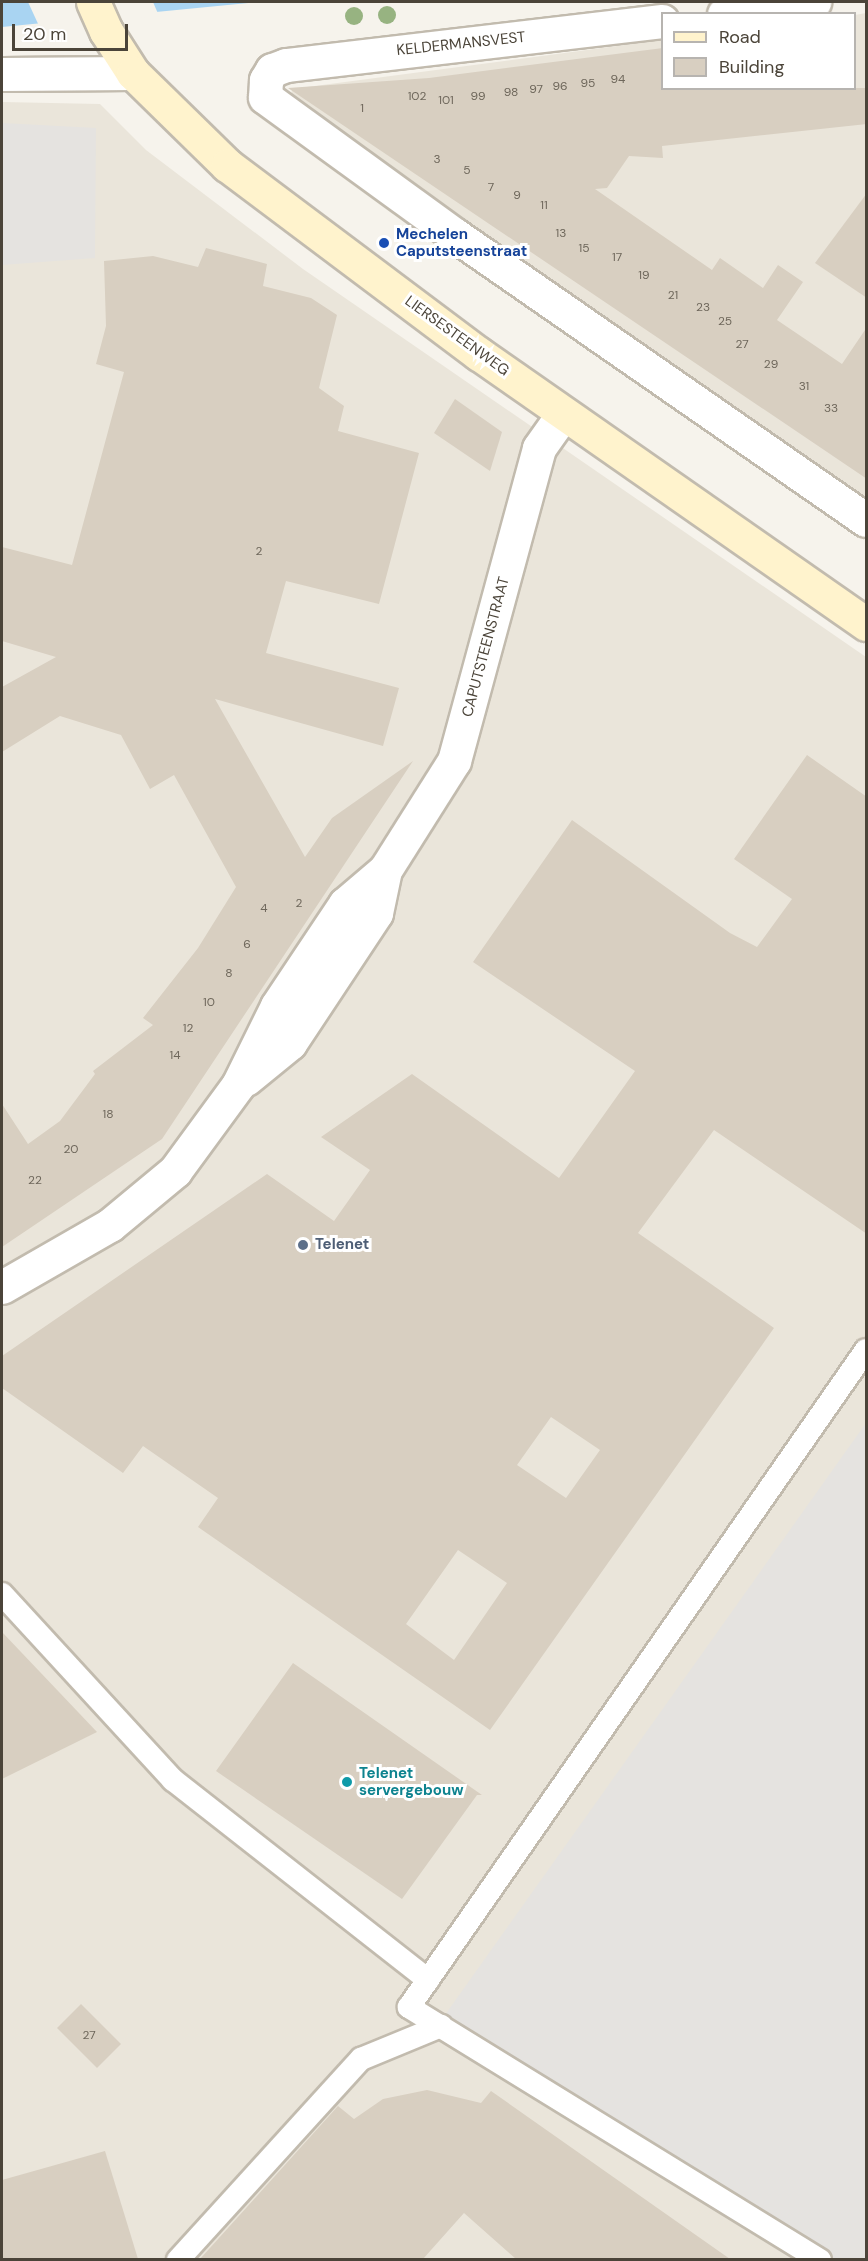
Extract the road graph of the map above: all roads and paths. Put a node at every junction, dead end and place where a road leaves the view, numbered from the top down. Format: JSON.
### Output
{"nodes":[{"id":1,"x":93,"y":2,"type":"edge"},
{"id":2,"x":814,"y":2,"type":"edge"},
{"id":3,"x":739,"y":12,"type":"edge"},
{"id":4,"x":661,"y":21,"type":"edge"},
{"id":5,"x":133,"y":73,"type":"junction"},
{"id":6,"x":2,"y":74,"type":"edge"},
{"id":7,"x":562,"y":414,"type":"junction"},
{"id":8,"x":867,"y":520,"type":"edge"},
{"id":9,"x":867,"y":624,"type":"edge"},
{"id":10,"x":6,"y":1290,"type":"edge"},
{"id":11,"x":867,"y":1350,"type":"edge"},
{"id":12,"x":2,"y":1593,"type":"edge"},
{"id":13,"x":428,"y":1980,"type":"junction"},
{"id":14,"x":441,"y":2026,"type":"junction"},
{"id":15,"x":178,"y":2259,"type":"edge"},
{"id":16,"x":820,"y":2259,"type":"edge"}],
"edges":[{"from":1,"to":5,"type":"main road","name":"LIERSESTEENWEG"},
{"from":2,"to":3,"type":"street"},
{"from":4,"to":8,"type":"street","name":"KELDERMANSVEST"},
{"from":5,"to":6,"type":"street"},
{"from":5,"to":7,"type":"main road","name":"LIERSESTEENWEG"},
{"from":7,"to":9,"type":"main road","name":"LIERSESTEENWEG"},
{"from":7,"to":10,"type":"street","name":"CAPUTSTEENSTRAAT"},
{"from":11,"to":13,"type":"lane"},
{"from":12,"to":13,"type":"lane"},
{"from":13,"to":14,"type":"lane"},
{"from":14,"to":15,"type":"lane"},
{"from":14,"to":16,"type":"lane"}]}
